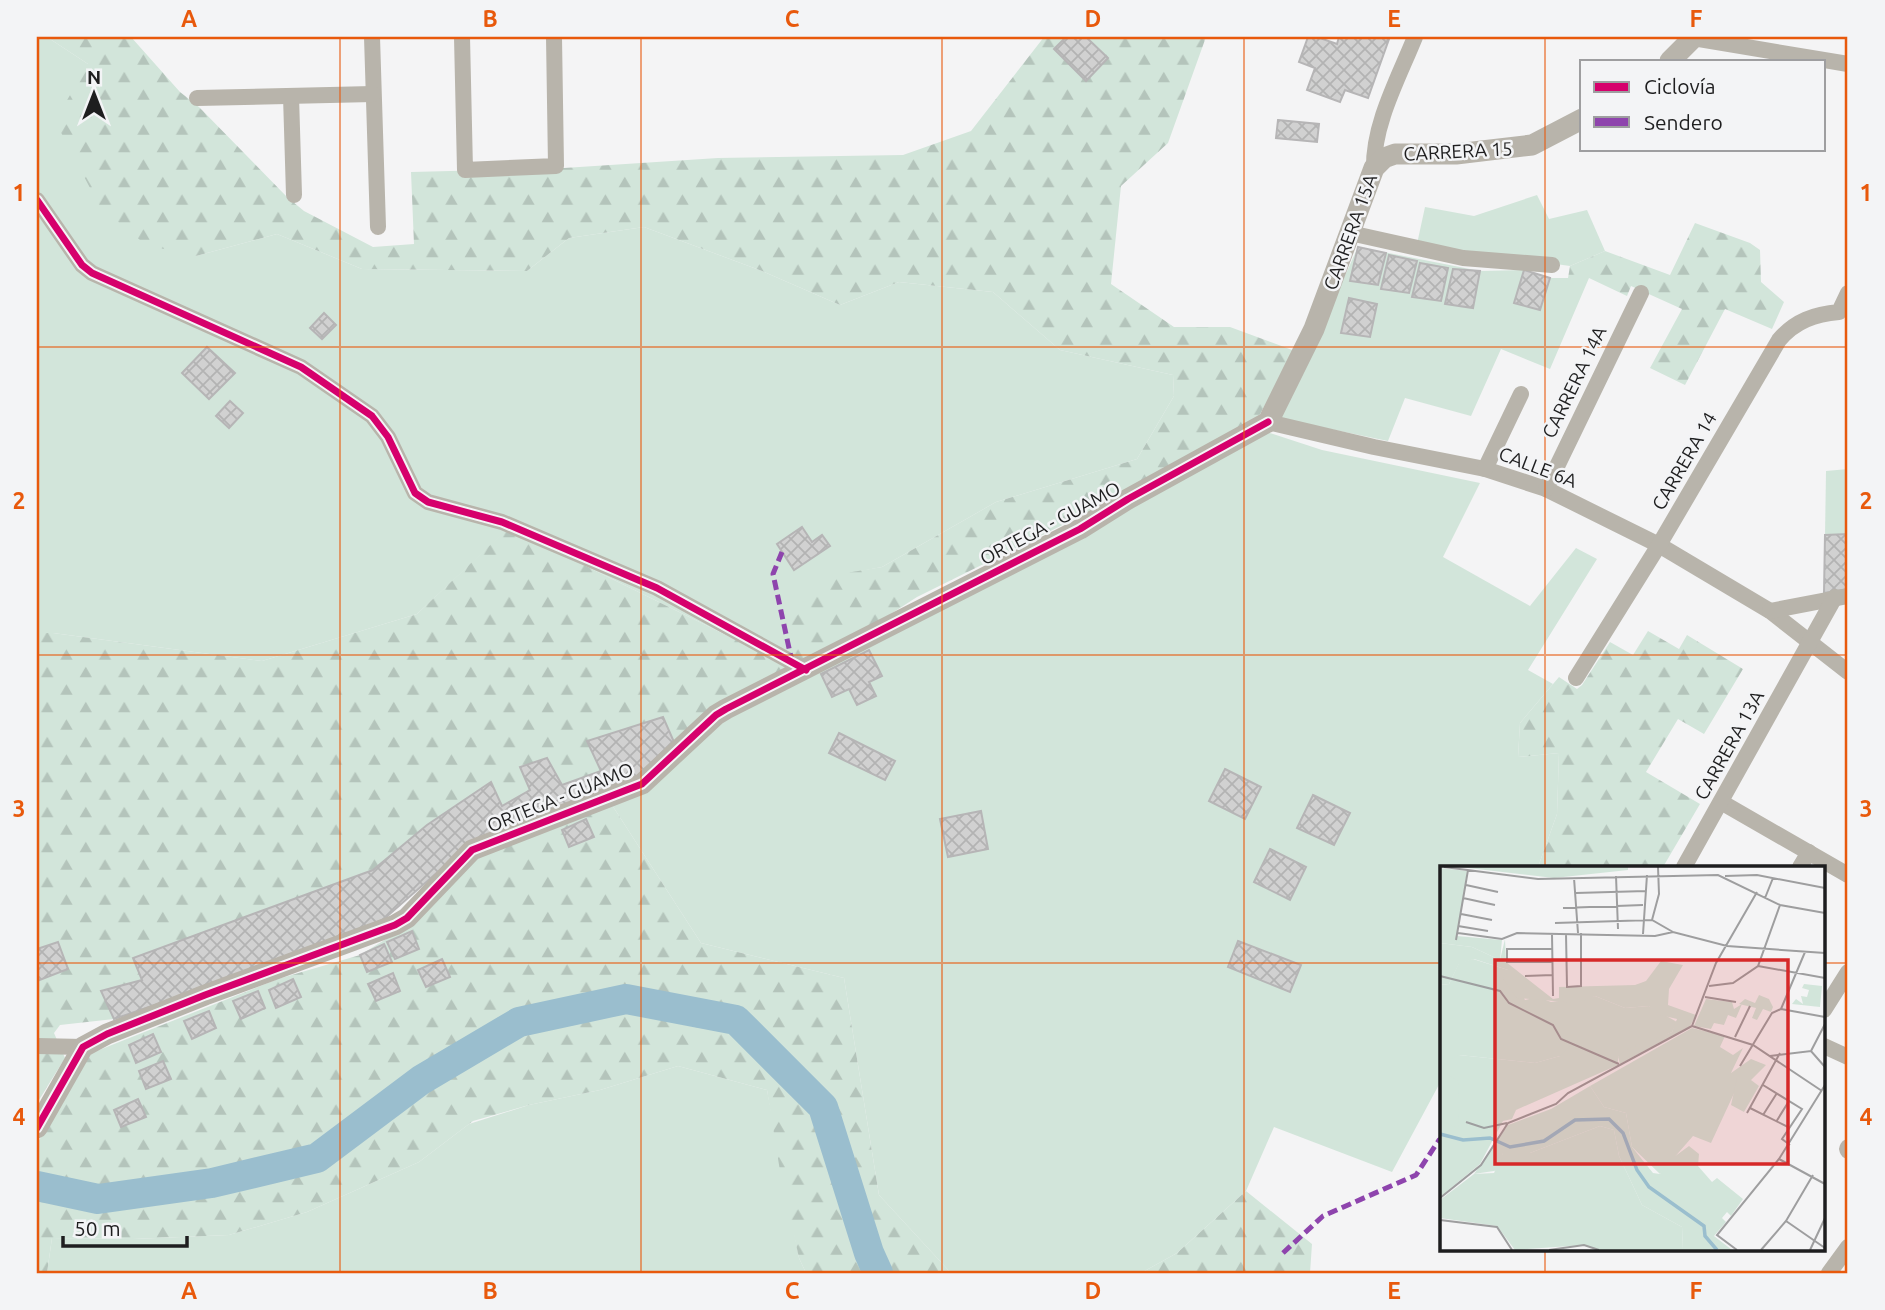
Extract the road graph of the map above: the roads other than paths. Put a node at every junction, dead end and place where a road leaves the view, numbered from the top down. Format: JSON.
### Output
{"nodes":[{"id":1,"x":372,"y":37,"type":"edge"},
{"id":2,"x":462,"y":37,"type":"edge"},
{"id":3,"x":554,"y":37,"type":"edge"},
{"id":4,"x":1415,"y":37,"type":"edge"},
{"id":5,"x":1693,"y":37,"type":"edge"},
{"id":6,"x":1671,"y":60,"type":"edge"},
{"id":7,"x":1825,"y":60,"type":"edge"},
{"id":8,"x":1826,"y":60,"type":"edge"},
{"id":9,"x":1848,"y":64,"type":"edge"},
{"id":10,"x":373,"y":94,"type":"junction"},
{"id":11,"x":291,"y":96,"type":"junction"},
{"id":12,"x":197,"y":97,"type":"dead end"},
{"id":13,"x":1580,"y":120,"type":"edge"},
{"id":14,"x":1374,"y":168,"type":"junction"},
{"id":15,"x":294,"y":195,"type":"dead end"},
{"id":16,"x":37,"y":200,"type":"edge"},
{"id":17,"x":378,"y":227,"type":"dead end"},
{"id":18,"x":1350,"y":233,"type":"junction"},
{"id":19,"x":1552,"y":265,"type":"dead end"},
{"id":20,"x":1641,"y":293,"type":"dead end"},
{"id":21,"x":1848,"y":293,"type":"edge"},
{"id":22,"x":1844,"y":313,"type":"edge"},
{"id":23,"x":1521,"y":394,"type":"dead end"},
{"id":24,"x":1268,"y":422,"type":"junction"},
{"id":25,"x":1485,"y":469,"type":"junction"},
{"id":26,"x":1546,"y":489,"type":"junction"},
{"id":27,"x":1659,"y":545,"type":"junction"},
{"id":28,"x":1841,"y":597,"type":"edge"},
{"id":29,"x":1770,"y":611,"type":"junction"},
{"id":30,"x":1810,"y":643,"type":"junction"},
{"id":31,"x":806,"y":670,"type":"junction"},
{"id":32,"x":1848,"y":672,"type":"edge"},
{"id":33,"x":1576,"y":678,"type":"dead end"},
{"id":34,"x":1721,"y":802,"type":"junction"},
{"id":35,"x":1810,"y":852,"type":"junction"},
{"id":36,"x":1685,"y":866,"type":"edge"},
{"id":37,"x":1801,"y":866,"type":"edge"},
{"id":38,"x":1848,"y":875,"type":"edge"},
{"id":39,"x":1848,"y":972,"type":"edge"},
{"id":40,"x":1826,"y":1007,"type":"edge"},
{"id":41,"x":37,"y":1046,"type":"edge"},
{"id":42,"x":83,"y":1047,"type":"junction"},
{"id":43,"x":1826,"y":1047,"type":"edge"},
{"id":44,"x":1848,"y":1057,"type":"edge"},
{"id":45,"x":37,"y":1128,"type":"edge"},
{"id":46,"x":1848,"y":1247,"type":"edge"},
{"id":47,"x":1829,"y":1273,"type":"edge"}],
"edges":[{"from":1,"to":10,"type":"street"},
{"from":2,"to":3,"type":"street"},
{"from":4,"to":14,"type":"street","name":"CARRERA 15A"},
{"from":5,"to":6,"type":"street"},
{"from":5,"to":7,"type":"street"},
{"from":8,"to":9,"type":"street"},
{"from":10,"to":11,"type":"street"},
{"from":10,"to":17,"type":"street"},
{"from":11,"to":12,"type":"street"},
{"from":11,"to":15,"type":"street"},
{"from":13,"to":14,"type":"street","name":"CARRERA 15"},
{"from":14,"to":18,"type":"street","name":"CARRERA 15A"},
{"from":16,"to":31,"type":"street"},
{"from":18,"to":19,"type":"street"},
{"from":18,"to":24,"type":"street","name":"CARRERA 15A"},
{"from":20,"to":26,"type":"street","name":"CARRERA 14A"},
{"from":21,"to":22,"type":"street","name":"CARRERA 14"},
{"from":22,"to":27,"type":"street","name":"CARRERA 14"},
{"from":23,"to":25,"type":"street"},
{"from":24,"to":25,"type":"street","name":"CALLE 6A"},
{"from":24,"to":31,"type":"street","name":"ORTEGA - GUAMO"},
{"from":25,"to":26,"type":"street","name":"CALLE 6A"},
{"from":26,"to":27,"type":"street","name":"CALLE 6A"},
{"from":27,"to":29,"type":"street","name":"CALLE 6A"},
{"from":27,"to":33,"type":"street","name":"CARRERA 14"},
{"from":28,"to":29,"type":"street"},
{"from":28,"to":30,"type":"street","name":"CARRERA 13A"},
{"from":29,"to":30,"type":"street","name":"CALLE 6A"},
{"from":30,"to":32,"type":"street","name":"CALLE 6A"},
{"from":30,"to":34,"type":"street","name":"CARRERA 13A"},
{"from":31,"to":42,"type":"street","name":"ORTEGA - GUAMO"},
{"from":34,"to":35,"type":"street"},
{"from":34,"to":36,"type":"street","name":"CARRERA 13A"},
{"from":35,"to":37,"type":"street"},
{"from":35,"to":38,"type":"street"},
{"from":39,"to":40,"type":"street"},
{"from":41,"to":42,"type":"street"},
{"from":42,"to":45,"type":"street"},
{"from":43,"to":44,"type":"street"},
{"from":46,"to":47,"type":"street"}]}
